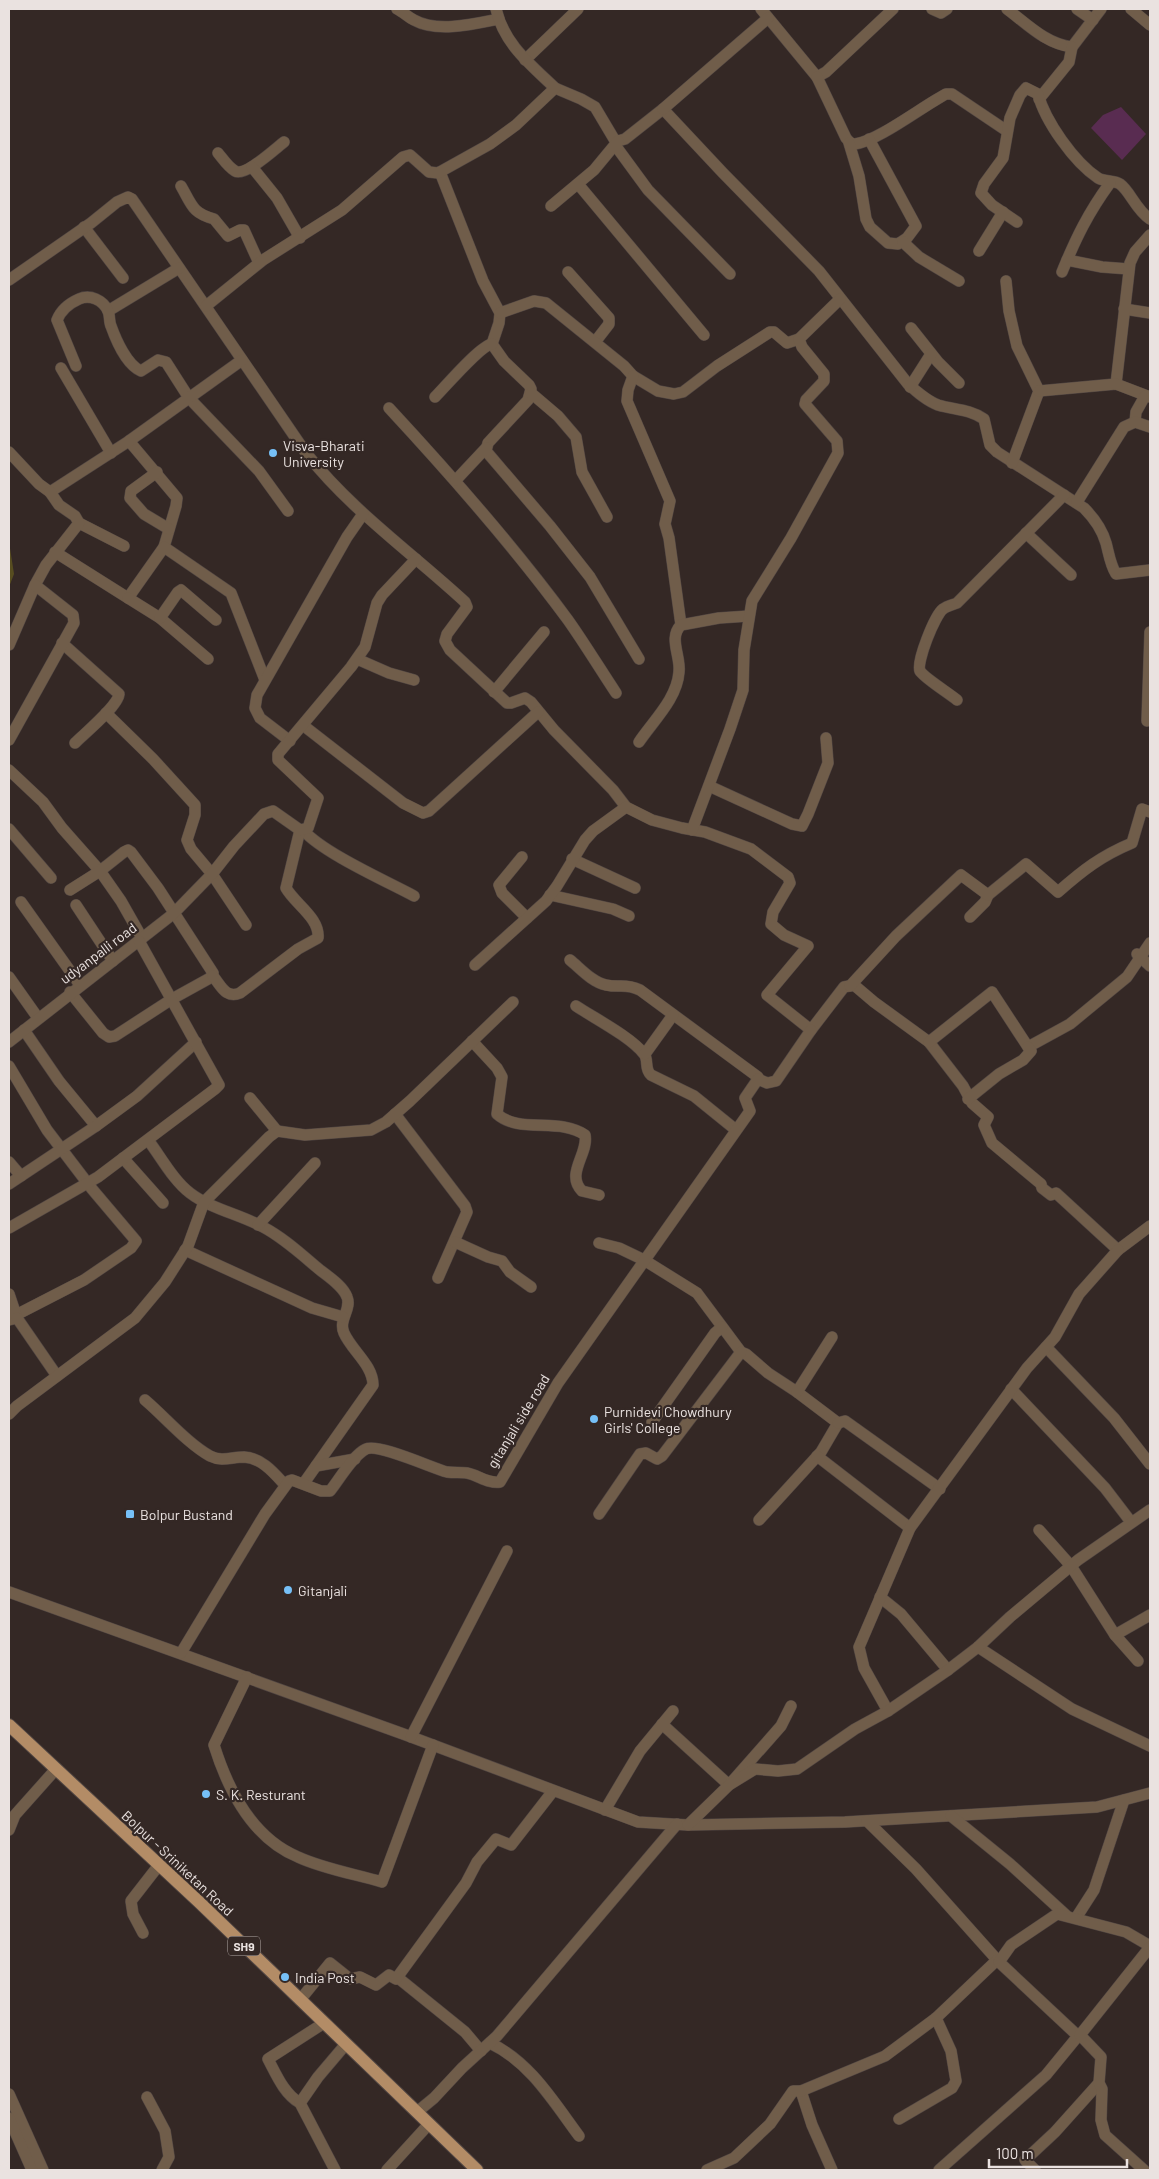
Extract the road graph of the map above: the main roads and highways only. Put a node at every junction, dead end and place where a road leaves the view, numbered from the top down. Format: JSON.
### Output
{"nodes":[{"id":1,"x":9,"y":1725,"type":"edge"},
{"id":2,"x":477,"y":2170,"type":"edge"}],
"edges":[{"from":1,"to":2,"type":"main road","name":"Bolpur - Sriniketan Road","number":"SH9"}]}
